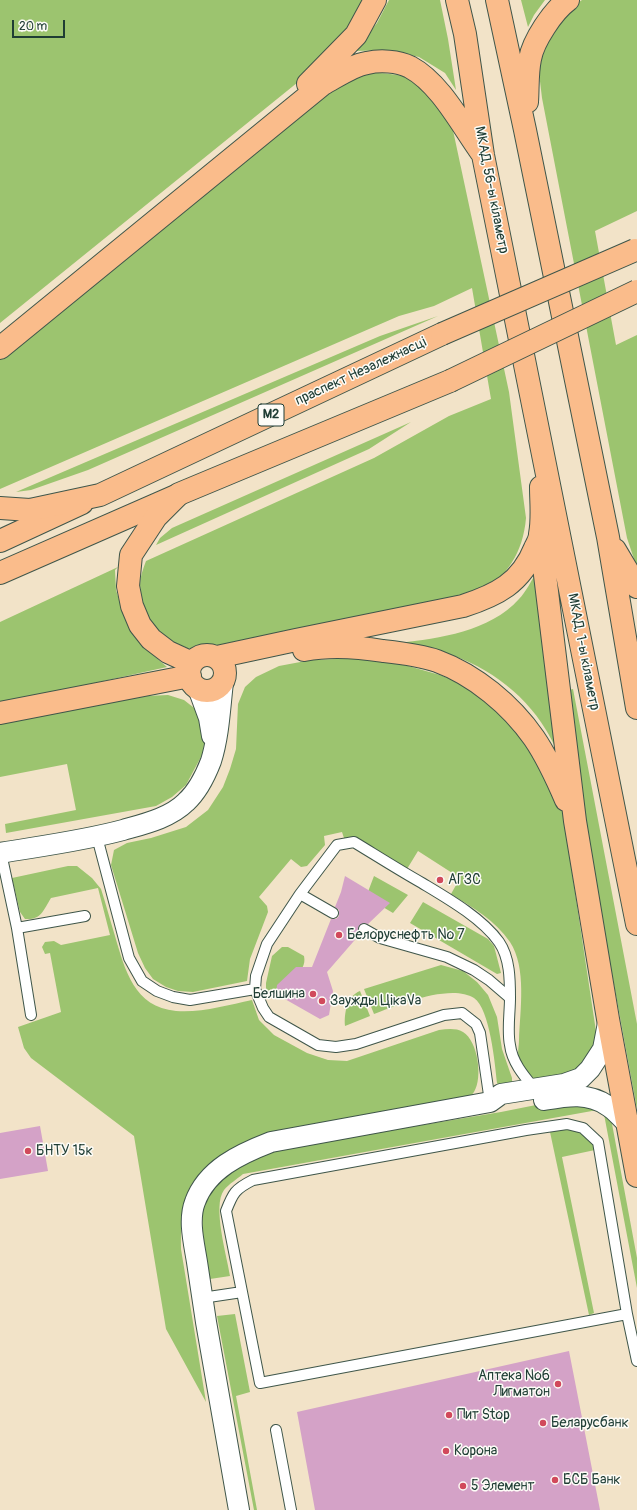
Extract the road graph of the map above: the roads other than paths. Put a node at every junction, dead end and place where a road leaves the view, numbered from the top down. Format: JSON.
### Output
{"nodes":[{"id":1,"x":375,"y":0,"type":"edge"},
{"id":2,"x":457,"y":0,"type":"edge"},
{"id":3,"x":497,"y":0,"type":"edge"},
{"id":4,"x":568,"y":0,"type":"edge"},
{"id":5,"x":526,"y":130,"type":"junction"},
{"id":6,"x":483,"y":155,"type":"junction"},
{"id":7,"x":636,"y":249,"type":"edge"},
{"id":8,"x":637,"y":291,"type":"edge"},
{"id":9,"x":0,"y":334,"type":"edge"},
{"id":10,"x":0,"y":348,"type":"edge"},
{"id":11,"x":529,"y":380,"type":"joint"},
{"id":12,"x":541,"y":444,"type":"junction"},
{"id":13,"x":179,"y":494,"type":"junction"},
{"id":14,"x":100,"y":495,"type":"junction"},
{"id":15,"x":0,"y":508,"type":"edge"},
{"id":16,"x":540,"y":534,"type":"junction"},
{"id":17,"x":608,"y":537,"type":"junction"},
{"id":18,"x":0,"y":541,"type":"edge"},
{"id":19,"x":0,"y":573,"type":"edge"},
{"id":20,"x":637,"y":587,"type":"edge"},
{"id":21,"x":222,"y":669,"type":"junction"},
{"id":22,"x":193,"y":676,"type":"junction"},
{"id":23,"x":637,"y":708,"type":"edge"},
{"id":24,"x":0,"y":713,"type":"edge"},
{"id":25,"x":215,"y":747,"type":"junction"},
{"id":26,"x":576,"y":821,"type":"junction"},
{"id":27,"x":97,"y":837,"type":"junction"},
{"id":28,"x":1,"y":853,"type":"edge"},
{"id":29,"x":300,"y":894,"type":"junction"},
{"id":30,"x":333,"y":913,"type":"dead end"},
{"id":31,"x":85,"y":916,"type":"dead end"},
{"id":32,"x":637,"y":924,"type":"edge"},
{"id":33,"x":17,"y":928,"type":"junction"},
{"id":34,"x":364,"y":929,"type":"dead end"},
{"id":35,"x":255,"y":989,"type":"junction"},
{"id":36,"x":510,"y":998,"type":"junction"},
{"id":37,"x":31,"y":1015,"type":"dead end"},
{"id":38,"x":608,"y":1020,"type":"junction"},
{"id":39,"x":534,"y":1088,"type":"junction"},
{"id":40,"x":490,"y":1102,"type":"junction"},
{"id":41,"x":627,"y":1123,"type":"junction"},
{"id":42,"x":637,"y":1176,"type":"edge"},
{"id":43,"x":242,"y":1292,"type":"junction"},
{"id":44,"x":202,"y":1298,"type":"junction"},
{"id":45,"x":627,"y":1314,"type":"junction"},
{"id":46,"x":637,"y":1361,"type":"edge"},
{"id":47,"x":276,"y":1430,"type":"dead end"},
{"id":48,"x":239,"y":1510,"type":"edge"},
{"id":49,"x":292,"y":1510,"type":"edge"}],
"edges":[{"from":1,"to":9,"type":"main road"},
{"from":2,"to":6,"type":"main road","name":"МКАД, 56-ы кіламетр"},
{"from":3,"to":5,"type":"main road"},
{"from":4,"to":5,"type":"main road"},
{"from":5,"to":17,"type":"main road"},
{"from":6,"to":10,"type":"main road"},
{"from":6,"to":11,"type":"main road","name":"МКАД, 56-ы кіламетр"},
{"from":7,"to":14,"type":"main road","name":"праспект Незалежнасці","number":"М2","bridge":true},
{"from":8,"to":13,"type":"main road","bridge":true},
{"from":11,"to":12,"type":"main road","name":"МКАД, 1-ы кіламетр"},
{"from":12,"to":16,"type":"main road"},
{"from":12,"to":32,"type":"main road","name":"МКАД, 1-ы кіламетр"},
{"from":13,"to":19,"type":"main road"},
{"from":13,"to":22,"type":"main road"},
{"from":14,"to":15,"type":"main road"},
{"from":14,"to":18,"type":"main road","name":"праспект Незалежнасці","number":"М2"},
{"from":16,"to":21,"type":"main road"},
{"from":16,"to":26,"type":"main road"},
{"from":17,"to":20,"type":"main road"},
{"from":17,"to":23,"type":"main road"},
{"from":21,"to":22,"type":"main road"},
{"from":21,"to":22,"type":"main road"},
{"from":21,"to":25,"type":"street"},
{"from":21,"to":26,"type":"main road"},
{"from":22,"to":24,"type":"main road"},
{"from":22,"to":25,"type":"street"},
{"from":25,"to":27,"type":"street"},
{"from":26,"to":38,"type":"main road"},
{"from":27,"to":28,"type":"street"},
{"from":27,"to":35,"type":"lane"},
{"from":28,"to":33,"type":"lane"},
{"from":29,"to":30,"type":"lane"},
{"from":29,"to":35,"type":"lane"},
{"from":29,"to":36,"type":"lane"},
{"from":31,"to":33,"type":"lane"},
{"from":33,"to":37,"type":"lane"},
{"from":34,"to":36,"type":"lane"},
{"from":35,"to":40,"type":"lane"},
{"from":36,"to":39,"type":"lane"},
{"from":38,"to":39,"type":"street"},
{"from":38,"to":41,"type":"main road"},
{"from":39,"to":40,"type":"street"},
{"from":40,"to":41,"type":"street"},
{"from":40,"to":44,"type":"street"},
{"from":41,"to":42,"type":"main road"},
{"from":43,"to":44,"type":"lane"},
{"from":43,"to":45,"type":"lane"},
{"from":43,"to":45,"type":"lane"},
{"from":44,"to":48,"type":"street"},
{"from":45,"to":46,"type":"lane"},
{"from":47,"to":49,"type":"lane"}]}
